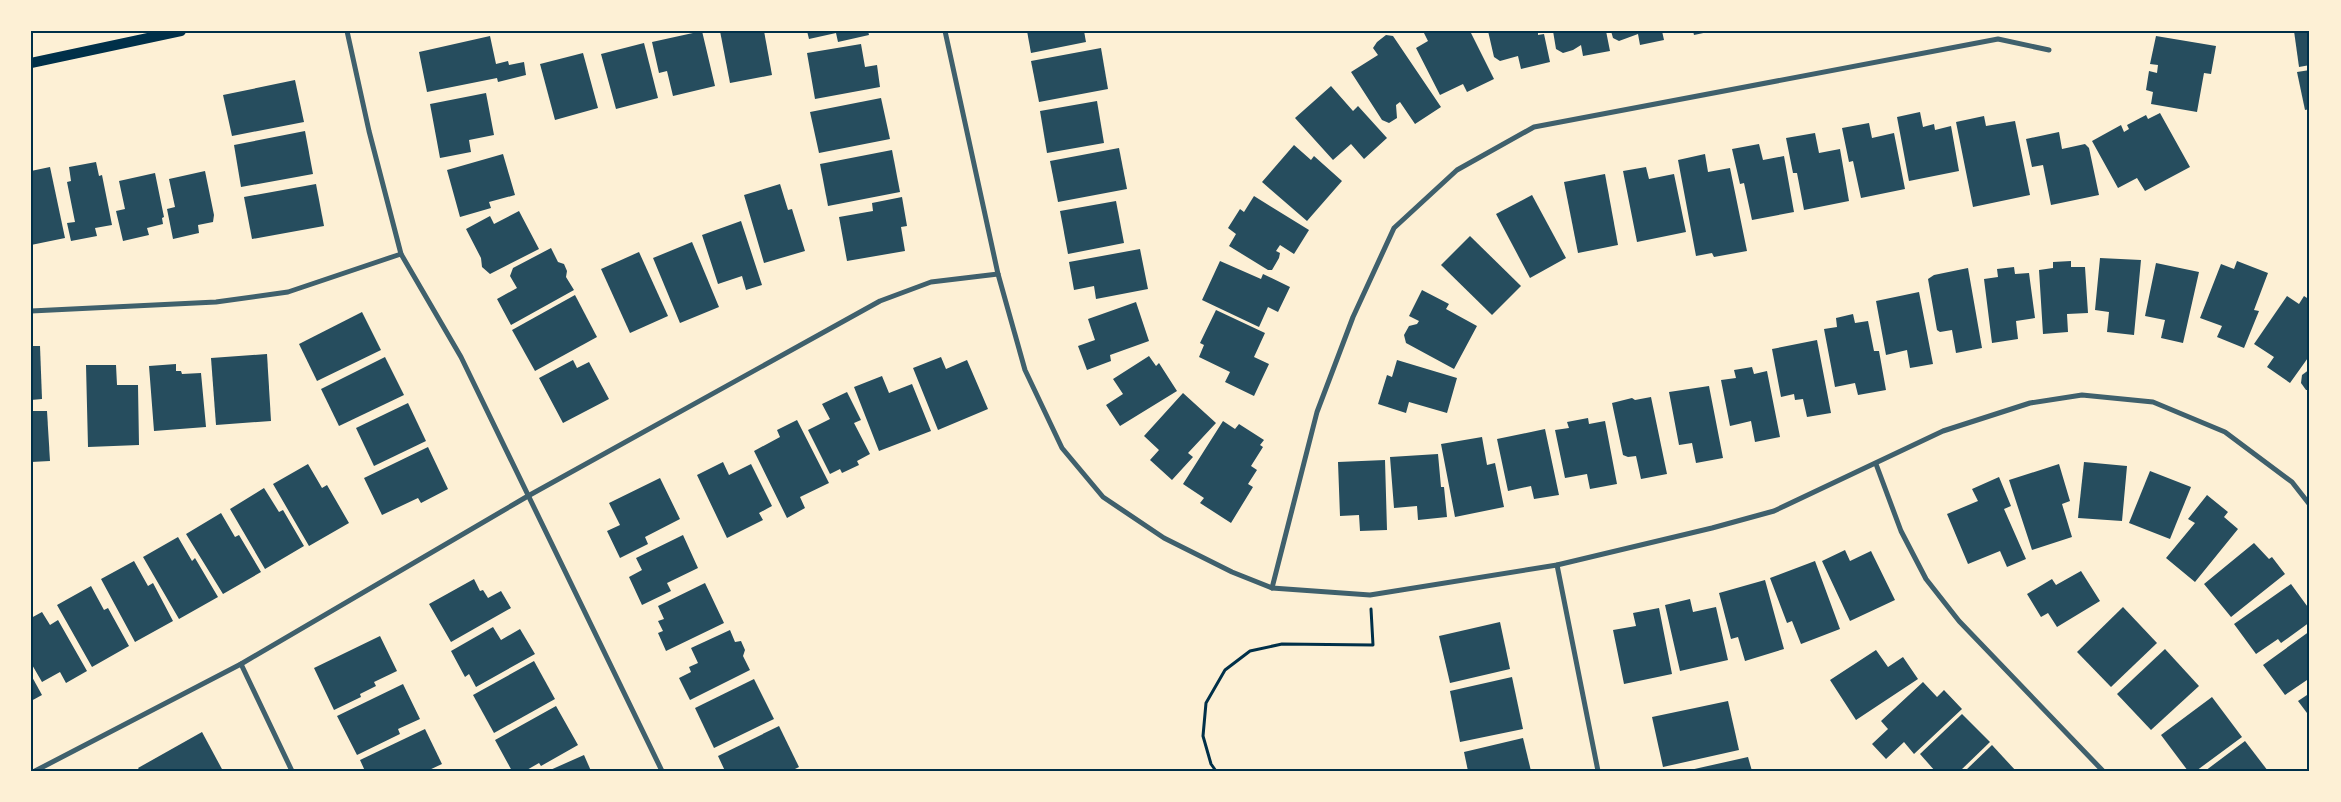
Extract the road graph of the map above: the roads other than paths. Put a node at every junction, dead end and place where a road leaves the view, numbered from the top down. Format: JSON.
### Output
{"nodes":[{"id":1,"x":180,"y":31,"type":"edge"},
{"id":2,"x":347,"y":31,"type":"edge"},
{"id":3,"x":945,"y":31,"type":"edge"},
{"id":4,"x":2049,"y":50,"type":"dead end"},
{"id":5,"x":31,"y":63,"type":"edge"},
{"id":6,"x":401,"y":254,"type":"junction"},
{"id":7,"x":998,"y":274,"type":"junction"},
{"id":8,"x":31,"y":311,"type":"edge"},
{"id":9,"x":1876,"y":464,"type":"junction"},
{"id":10,"x":528,"y":496,"type":"junction"},
{"id":11,"x":2310,"y":505,"type":"edge"},
{"id":12,"x":1557,"y":566,"type":"junction"},
{"id":13,"x":1272,"y":588,"type":"junction"},
{"id":14,"x":241,"y":664,"type":"junction"},
{"id":15,"x":35,"y":771,"type":"edge"},
{"id":16,"x":292,"y":771,"type":"edge"},
{"id":17,"x":662,"y":771,"type":"edge"},
{"id":18,"x":1598,"y":771,"type":"edge"},
{"id":19,"x":2104,"y":771,"type":"edge"}],
"edges":[{"from":1,"to":5,"type":"main road"},
{"from":2,"to":6,"type":"street"},
{"from":3,"to":7,"type":"street"},
{"from":4,"to":13,"type":"street"},
{"from":6,"to":8,"type":"street"},
{"from":6,"to":10,"type":"street"},
{"from":7,"to":10,"type":"street"},
{"from":7,"to":13,"type":"street"},
{"from":9,"to":11,"type":"street"},
{"from":9,"to":12,"type":"street"},
{"from":9,"to":19,"type":"street"},
{"from":10,"to":14,"type":"street"},
{"from":10,"to":17,"type":"street"},
{"from":12,"to":13,"type":"street"},
{"from":12,"to":18,"type":"street"},
{"from":14,"to":15,"type":"street"},
{"from":14,"to":16,"type":"street"}]}
